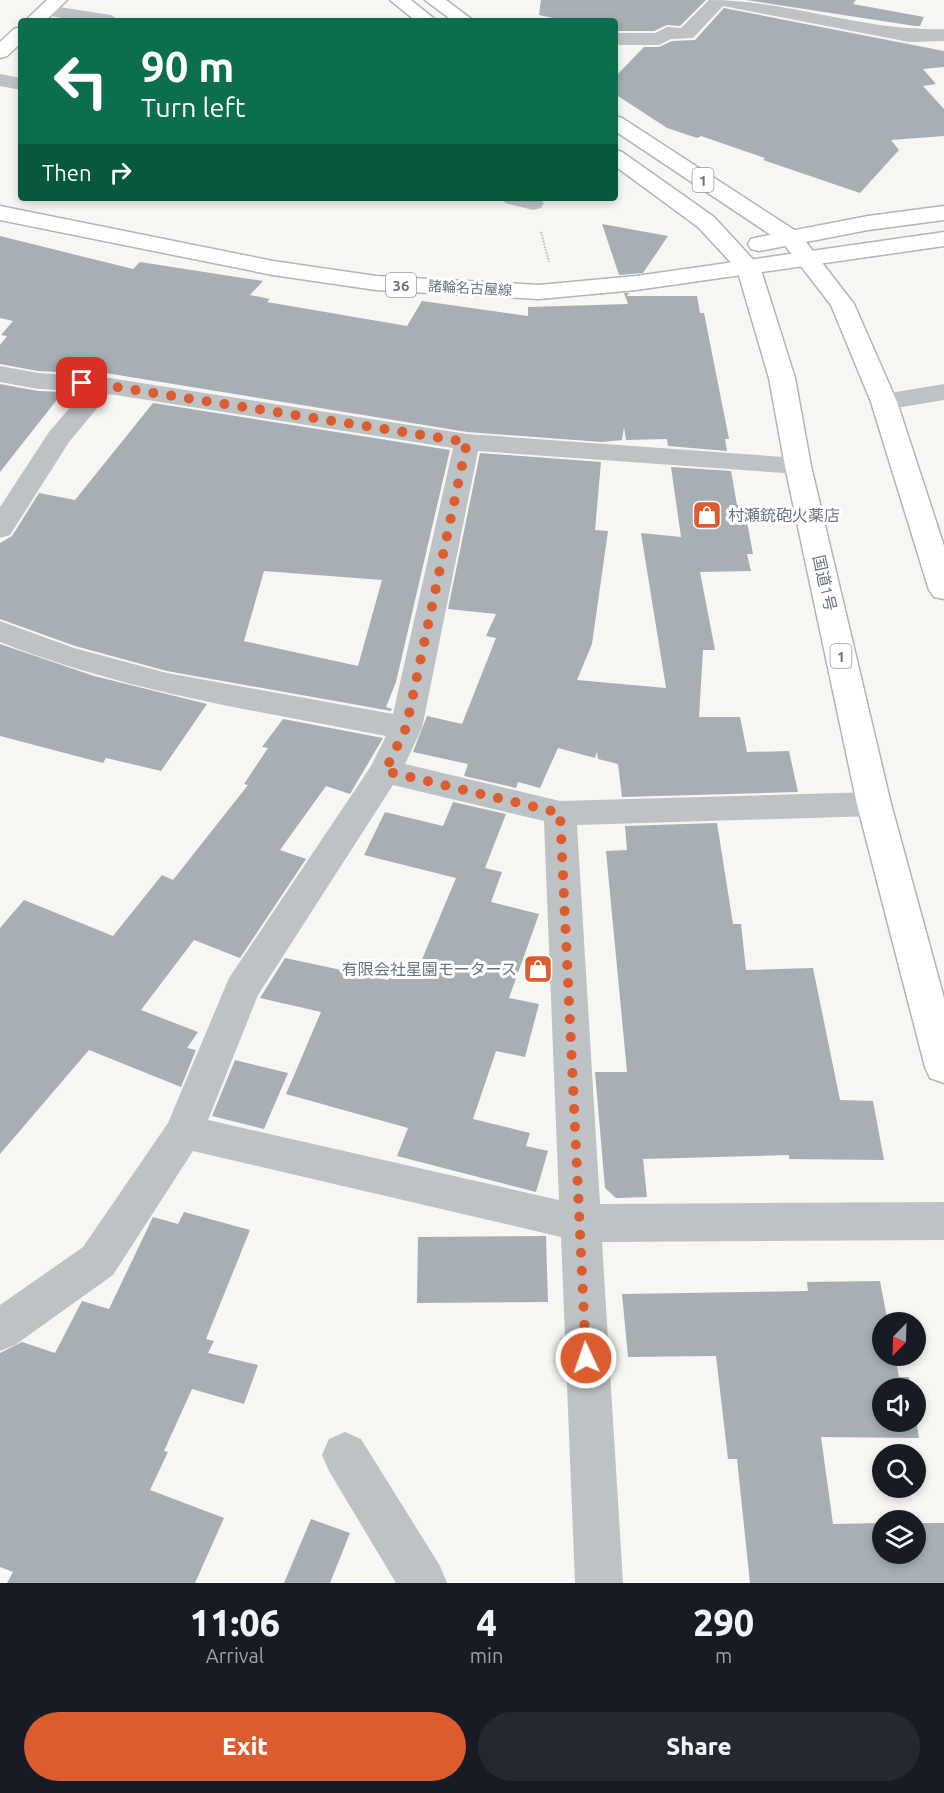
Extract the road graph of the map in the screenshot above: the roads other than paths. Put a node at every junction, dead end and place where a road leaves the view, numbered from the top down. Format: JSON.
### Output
{"nodes":[{"id":1,"x":399,"y":0,"type":"edge"},
{"id":2,"x":434,"y":0,"type":"edge"},
{"id":3,"x":719,"y":0,"type":"edge"},
{"id":4,"x":818,"y":0,"type":"edge"},
{"id":5,"x":46,"y":10,"type":"edge"},
{"id":6,"x":810,"y":17,"type":"junction"},
{"id":7,"x":93,"y":18,"type":"edge"},
{"id":8,"x":424,"y":18,"type":"edge"},
{"id":9,"x":461,"y":18,"type":"edge"},
{"id":10,"x":944,"y":35,"type":"edge"},
{"id":11,"x":18,"y":36,"type":"edge"},
{"id":12,"x":618,"y":39,"type":"edge"},
{"id":13,"x":0,"y":52,"type":"edge"},
{"id":14,"x":0,"y":80,"type":"edge"},
{"id":15,"x":18,"y":83,"type":"edge"},
{"id":16,"x":618,"y":124,"type":"edge"},
{"id":17,"x":618,"y":158,"type":"edge"},
{"id":18,"x":0,"y":193,"type":"edge"},
{"id":19,"x":18,"y":197,"type":"edge"},
{"id":20,"x":39,"y":201,"type":"edge"},
{"id":21,"x":0,"y":213,"type":"edge"},
{"id":22,"x":944,"y":213,"type":"edge"},
{"id":23,"x":791,"y":238,"type":"junction"},
{"id":24,"x":944,"y":239,"type":"edge"},
{"id":25,"x":740,"y":259,"type":"junction"},
{"id":26,"x":807,"y":259,"type":"junction"},
{"id":27,"x":0,"y":374,"type":"edge"},
{"id":28,"x":103,"y":385,"type":"junction"},
{"id":29,"x":944,"y":392,"type":"edge"},
{"id":30,"x":884,"y":402,"type":"junction"},
{"id":31,"x":467,"y":442,"type":"junction"},
{"id":32,"x":798,"y":466,"type":"junction"},
{"id":33,"x":0,"y":529,"type":"edge"},
{"id":34,"x":944,"y":590,"type":"edge"},
{"id":35,"x":0,"y":631,"type":"edge"},
{"id":36,"x":406,"y":728,"type":"junction"},
{"id":37,"x":385,"y":771,"type":"junction"},
{"id":38,"x":874,"y":804,"type":"junction"},
{"id":39,"x":560,"y":813,"type":"junction"},
{"id":40,"x":944,"y":1067,"type":"edge"},
{"id":41,"x":184,"y":1132,"type":"junction"},
{"id":42,"x":944,"y":1221,"type":"edge"},
{"id":43,"x":579,"y":1223,"type":"junction"},
{"id":44,"x":0,"y":1330,"type":"edge"},
{"id":45,"x":345,"y":1455,"type":"dead end"},
{"id":46,"x":423,"y":1583,"type":"edge"},
{"id":47,"x":599,"y":1583,"type":"edge"}],
"edges":[{"from":1,"to":8,"type":"main road"},
{"from":2,"to":9,"type":"main road"},
{"from":3,"to":6,"type":"street"},
{"from":3,"to":12,"type":"street"},
{"from":4,"to":6,"type":"street"},
{"from":5,"to":7,"type":"street"},
{"from":6,"to":10,"type":"street"},
{"from":11,"to":13,"type":"main road"},
{"from":14,"to":15,"type":"street"},
{"from":16,"to":23,"type":"main road","number":"1"},
{"from":17,"to":25,"type":"main road","name":"国道1号","number":"1"},
{"from":18,"to":19,"type":"main road","name":"諸輪名古屋線","number":"36"},
{"from":20,"to":25,"type":"main road","name":"諸輪名古屋線","number":"36"},
{"from":21,"to":25,"type":"main road","name":"諸輪名古屋線","number":"36"},
{"from":22,"to":23,"type":"main road","name":"諸輪名古屋線","number":"36"},
{"from":23,"to":25,"type":"main road","name":"諸輪名古屋線","number":"36"},
{"from":23,"to":26,"type":"main road","number":"1"},
{"from":24,"to":26,"type":"main road","name":"諸輪名古屋線","number":"36"},
{"from":25,"to":26,"type":"main road","name":"諸輪名古屋線","number":"36"},
{"from":25,"to":32,"type":"main road","name":"国道1号","number":"1"},
{"from":26,"to":30,"type":"main road","number":"1"},
{"from":27,"to":28,"type":"street"},
{"from":28,"to":31,"type":"street"},
{"from":28,"to":33,"type":"street"},
{"from":29,"to":30,"type":"street"},
{"from":30,"to":34,"type":"main road","number":"1"},
{"from":31,"to":32,"type":"street"},
{"from":31,"to":36,"type":"street"},
{"from":32,"to":38,"type":"main road","name":"国道1号","number":"1"},
{"from":35,"to":36,"type":"street"},
{"from":36,"to":37,"type":"street"},
{"from":37,"to":39,"type":"street"},
{"from":37,"to":41,"type":"street"},
{"from":38,"to":39,"type":"street"},
{"from":38,"to":40,"type":"main road","name":"国道1号","number":"1"},
{"from":39,"to":43,"type":"street"},
{"from":41,"to":43,"type":"street"},
{"from":41,"to":44,"type":"street"},
{"from":42,"to":43,"type":"street"},
{"from":43,"to":47,"type":"street"},
{"from":45,"to":46,"type":"street"}]}
